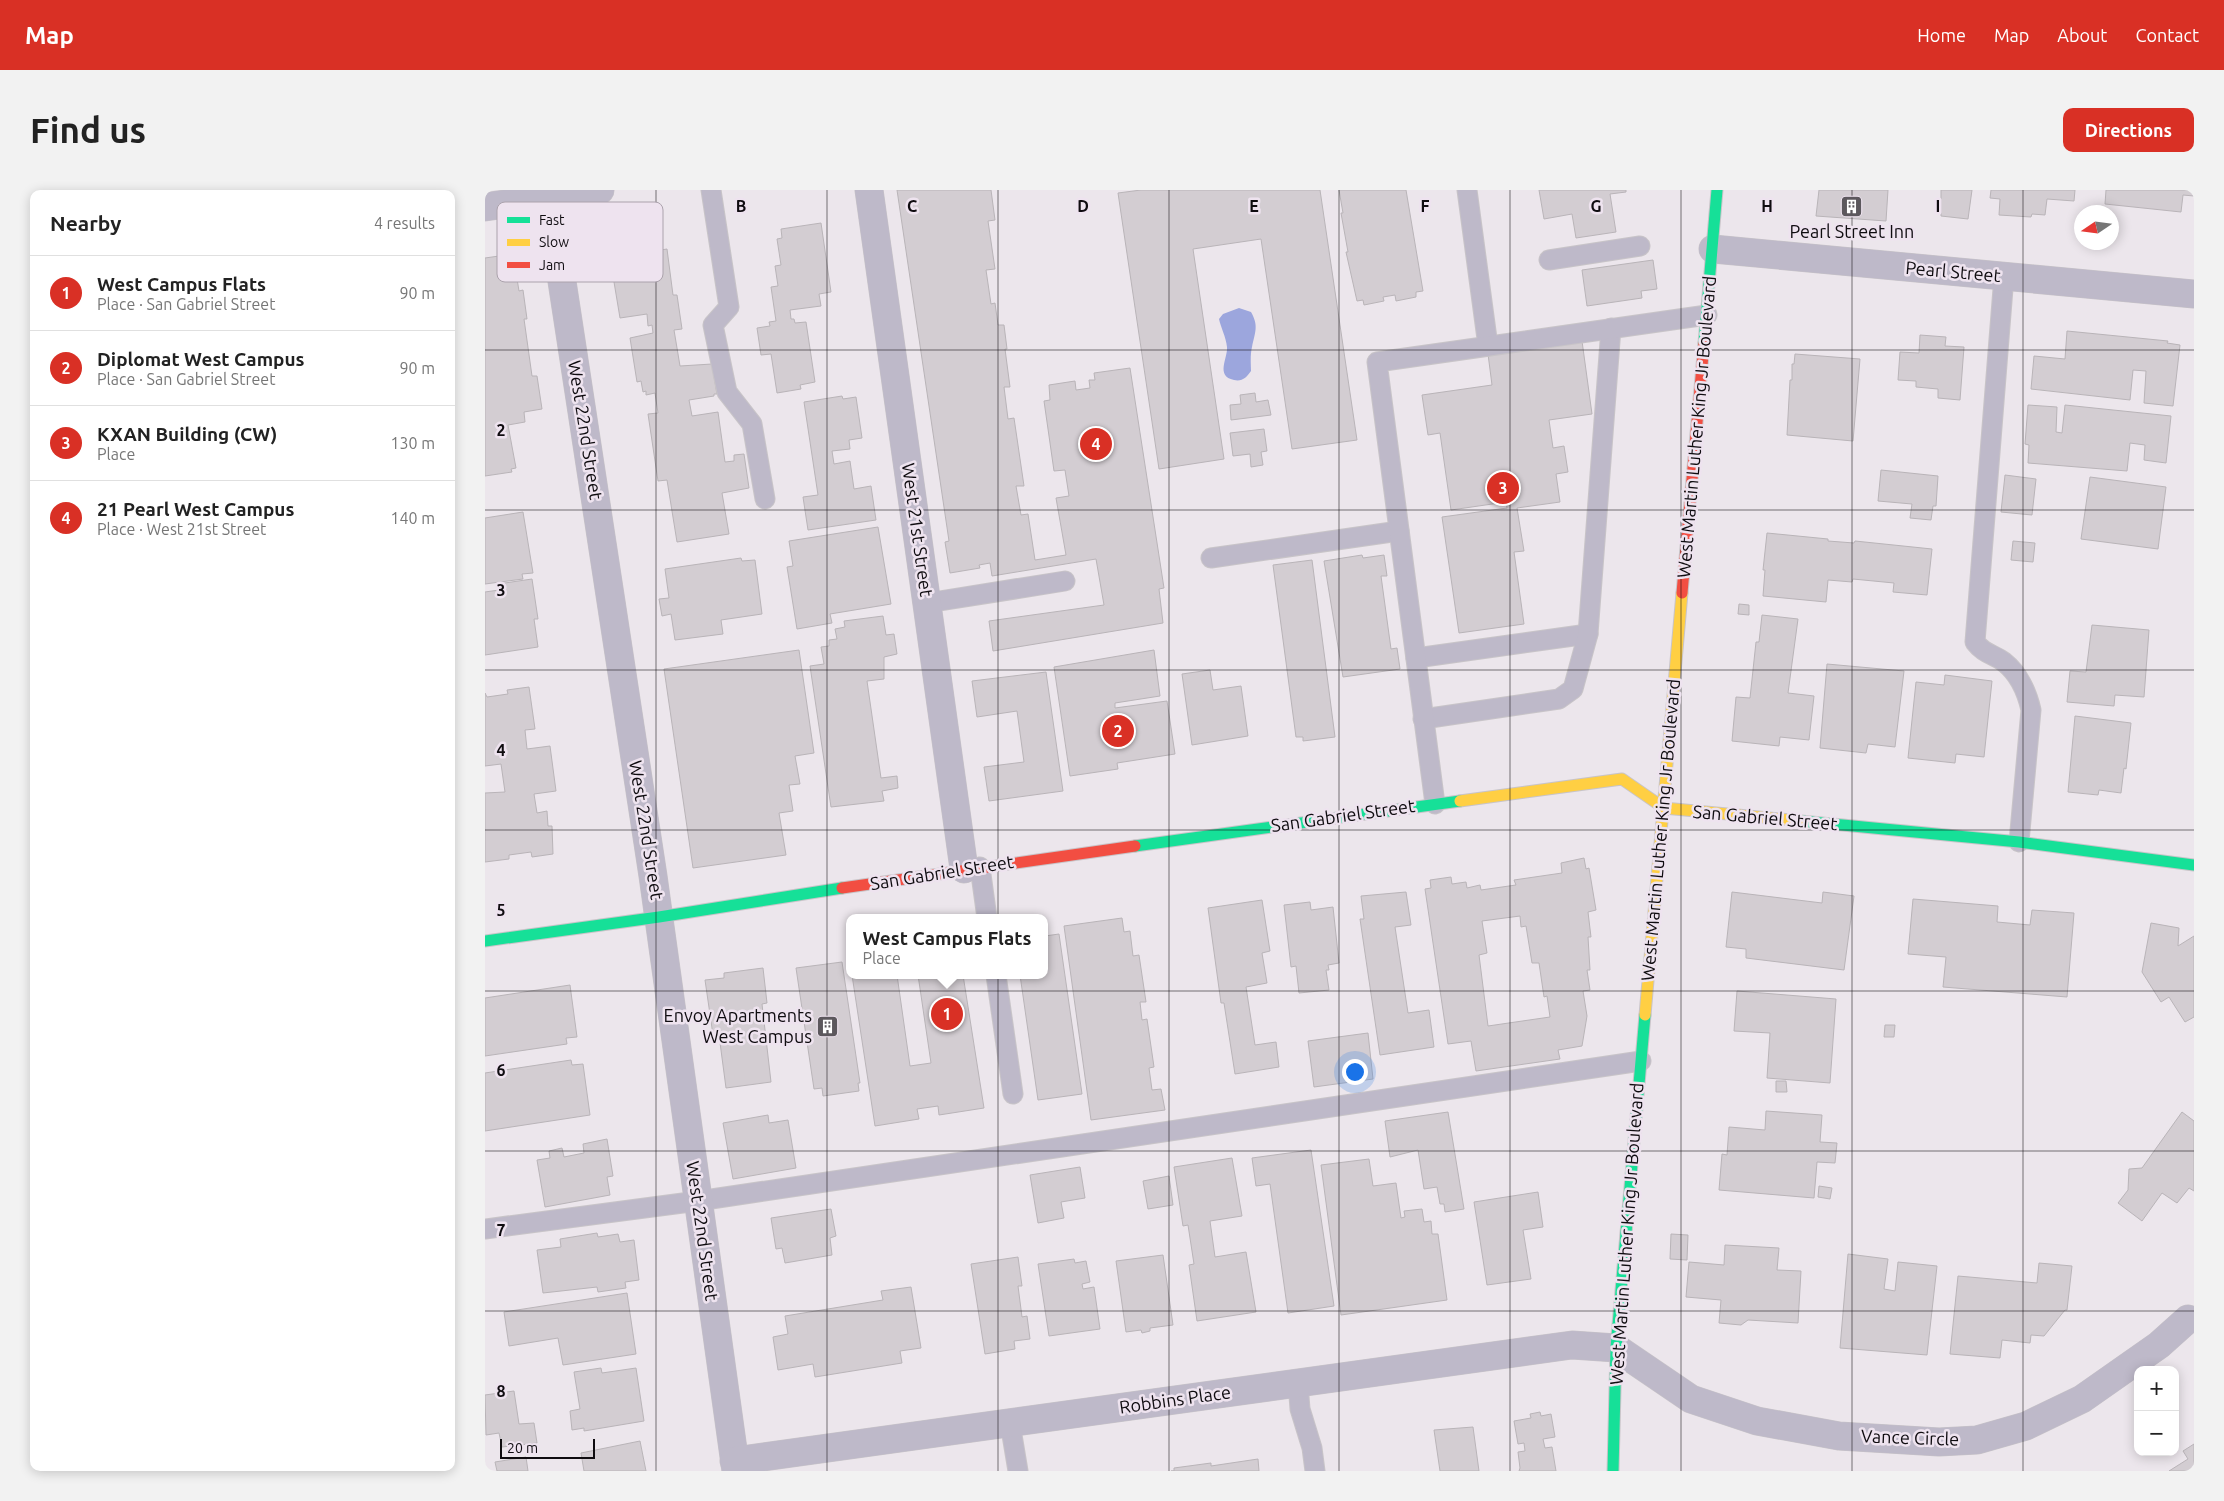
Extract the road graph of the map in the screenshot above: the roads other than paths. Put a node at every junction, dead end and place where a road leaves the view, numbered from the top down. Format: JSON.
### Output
{"nodes":[{"id":1,"x":600,"y":190,"type":"edge"},
{"id":2,"x":711,"y":190,"type":"edge"},
{"id":3,"x":869,"y":190,"type":"edge"},
{"id":4,"x":1467,"y":190,"type":"edge"},
{"id":5,"x":1717,"y":190,"type":"edge"},
{"id":6,"x":548,"y":194,"type":"edge"},
{"id":7,"x":509,"y":202,"type":"edge"},
{"id":8,"x":1640,"y":246,"type":"dead end"},
{"id":9,"x":1713,"y":249,"type":"junction"},
{"id":10,"x":1549,"y":260,"type":"dead end"},
{"id":11,"x":2004,"y":276,"type":"junction"},
{"id":12,"x":562,"y":282,"type":"edge"},
{"id":13,"x":2194,"y":294,"type":"edge"},
{"id":14,"x":1707,"y":315,"type":"junction"},
{"id":15,"x":1611,"y":328,"type":"junction"},
{"id":16,"x":1488,"y":346,"type":"junction"},
{"id":17,"x":765,"y":499,"type":"dead end"},
{"id":18,"x":1399,"y":531,"type":"junction"},
{"id":19,"x":1211,"y":558,"type":"dead end"},
{"id":20,"x":1065,"y":581,"type":"dead end"},
{"id":21,"x":927,"y":603,"type":"junction"},
{"id":22,"x":1588,"y":634,"type":"junction"},
{"id":23,"x":1416,"y":658,"type":"junction"},
{"id":24,"x":1423,"y":719,"type":"junction"},
{"id":25,"x":1435,"y":804,"type":"junction"},
{"id":26,"x":1664,"y":808,"type":"junction"},
{"id":27,"x":2019,"y":842,"type":"junction"},
{"id":28,"x":2194,"y":864,"type":"edge"},
{"id":29,"x":972,"y":868,"type":"junction"},
{"id":30,"x":986,"y":914,"type":"edge"},
{"id":31,"x":659,"y":917,"type":"junction"},
{"id":32,"x":485,"y":941,"type":"edge"},
{"id":33,"x":997,"y":979,"type":"edge"},
{"id":34,"x":1641,"y":1061,"type":"junction"},
{"id":35,"x":1013,"y":1094,"type":"dead end"},
{"id":36,"x":698,"y":1201,"type":"junction"},
{"id":37,"x":485,"y":1229,"type":"edge"},
{"id":38,"x":2187,"y":1318,"type":"dead end"},
{"id":39,"x":1616,"y":1348,"type":"junction"},
{"id":40,"x":1298,"y":1383,"type":"junction"},
{"id":41,"x":1010,"y":1423,"type":"junction"},
{"id":42,"x":735,"y":1466,"type":"edge"},
{"id":43,"x":1018,"y":1471,"type":"edge"},
{"id":44,"x":1315,"y":1471,"type":"edge"},
{"id":45,"x":1613,"y":1471,"type":"edge"}],
"edges":[{"from":1,"to":6,"type":"street"},
{"from":2,"to":17,"type":"lane"},
{"from":3,"to":21,"type":"street","name":"West 21st Street"},
{"from":4,"to":16,"type":"lane"},
{"from":5,"to":9,"type":"street","name":"West Martin Luther King Jr Boulevard"},
{"from":6,"to":7,"type":"street"},
{"from":8,"to":10,"type":"lane"},
{"from":9,"to":11,"type":"street","name":"Pearl Street"},
{"from":9,"to":14,"type":"street","name":"West Martin Luther King Jr Boulevard"},
{"from":11,"to":13,"type":"street","name":"Pearl Street"},
{"from":11,"to":27,"type":"lane"},
{"from":12,"to":31,"type":"street","name":"West 22nd Street"},
{"from":14,"to":15,"type":"lane"},
{"from":14,"to":26,"type":"street","name":"West Martin Luther King Jr Boulevard"},
{"from":15,"to":16,"type":"lane"},
{"from":15,"to":22,"type":"lane"},
{"from":16,"to":18,"type":"lane"},
{"from":18,"to":19,"type":"lane"},
{"from":18,"to":23,"type":"lane"},
{"from":20,"to":21,"type":"lane"},
{"from":21,"to":29,"type":"street","name":"West 21st Street"},
{"from":22,"to":23,"type":"lane"},
{"from":22,"to":24,"type":"lane"},
{"from":23,"to":24,"type":"lane"},
{"from":24,"to":25,"type":"lane"},
{"from":25,"to":26,"type":"street","name":"San Gabriel Street"},
{"from":25,"to":29,"type":"street","name":"San Gabriel Street"},
{"from":26,"to":27,"type":"street","name":"San Gabriel Street"},
{"from":26,"to":34,"type":"street","name":"West Martin Luther King Jr Boulevard"},
{"from":27,"to":28,"type":"street","name":"San Gabriel Street"},
{"from":29,"to":30,"type":"lane"},
{"from":29,"to":31,"type":"street","name":"San Gabriel Street"},
{"from":31,"to":32,"type":"street","name":"San Gabriel Street"},
{"from":31,"to":36,"type":"street","name":"West 22nd Street"},
{"from":33,"to":35,"type":"lane"},
{"from":34,"to":36,"type":"lane"},
{"from":34,"to":39,"type":"street","name":"West Martin Luther King Jr Boulevard"},
{"from":36,"to":37,"type":"lane"},
{"from":36,"to":42,"type":"street","name":"West 22nd Street"},
{"from":38,"to":39,"type":"street","name":"Vance Circle"},
{"from":39,"to":40,"type":"street","name":"Robbins Place"},
{"from":39,"to":45,"type":"street","name":"West Martin Luther King Jr Boulevard"},
{"from":40,"to":41,"type":"street","name":"Robbins Place"},
{"from":40,"to":44,"type":"lane"},
{"from":41,"to":42,"type":"street","name":"Robbins Place"},
{"from":41,"to":43,"type":"lane"}]}
